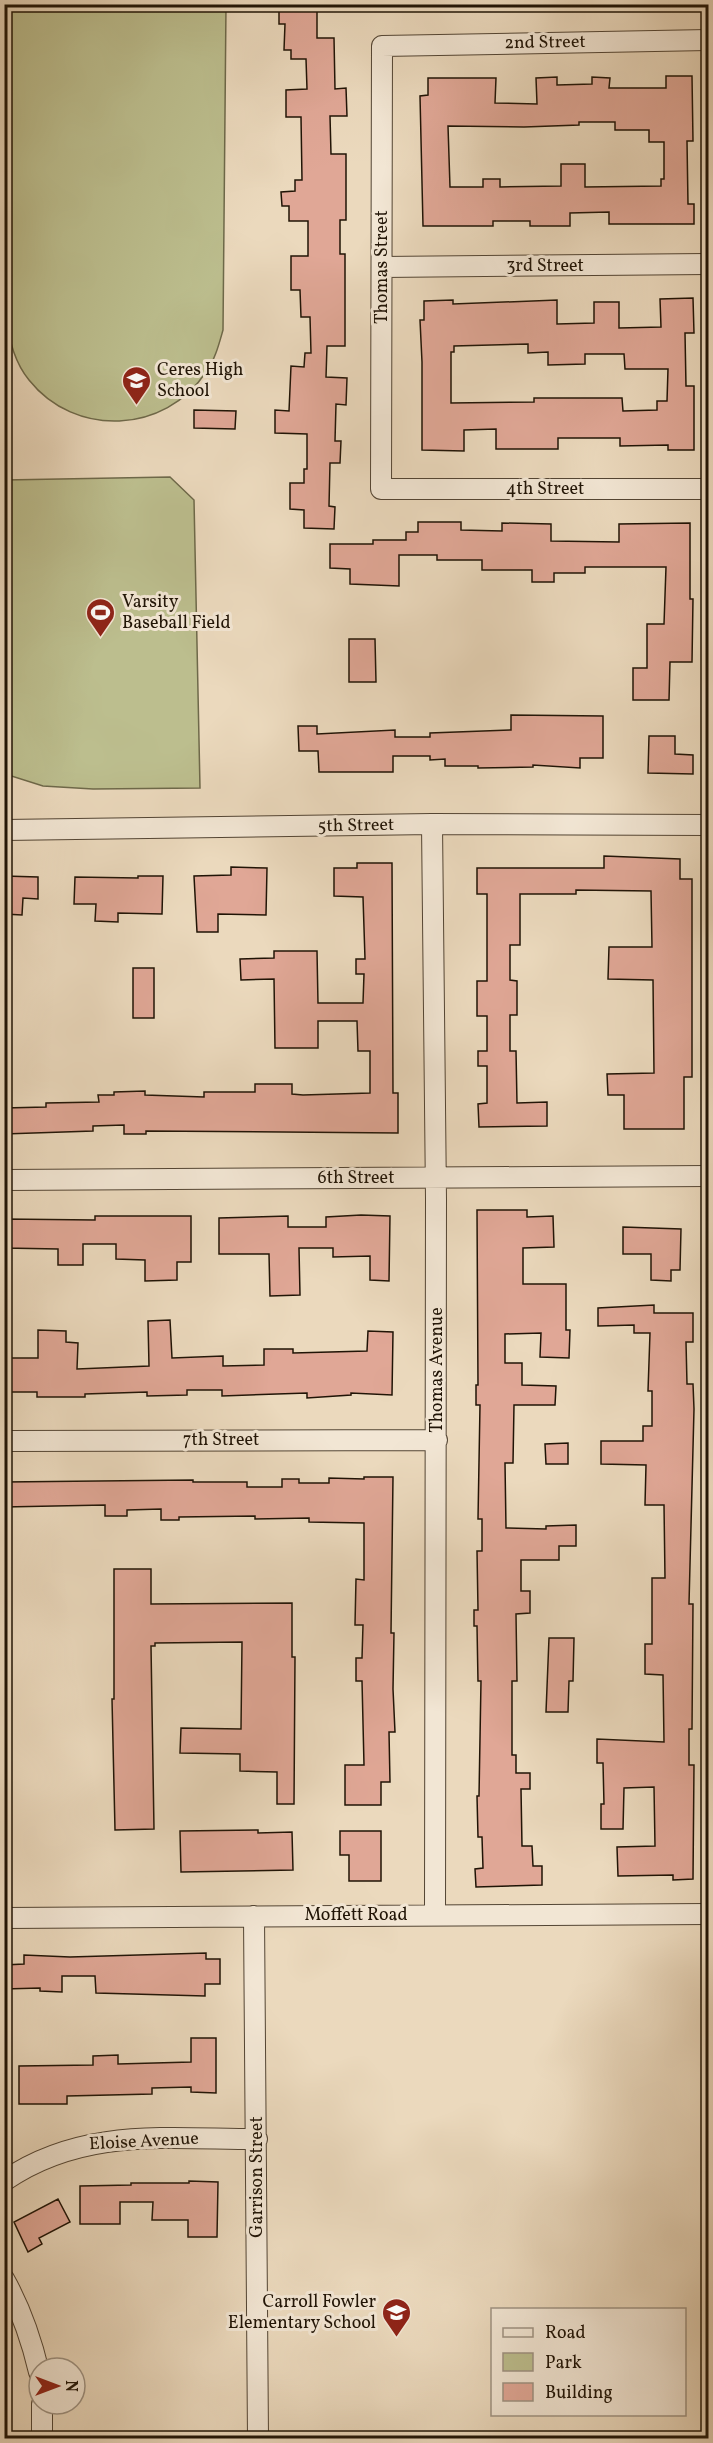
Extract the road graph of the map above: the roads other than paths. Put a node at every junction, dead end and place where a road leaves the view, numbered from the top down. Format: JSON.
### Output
{"nodes":[{"id":1,"x":708,"y":40,"type":"edge"},
{"id":2,"x":382,"y":46,"type":"joint"},
{"id":3,"x":708,"y":264,"type":"edge"},
{"id":4,"x":382,"y":267,"type":"junction"},
{"id":5,"x":381,"y":489,"type":"joint"},
{"id":6,"x":708,"y":489,"type":"edge"},
{"id":7,"x":432,"y":824,"type":"junction"},
{"id":8,"x":708,"y":825,"type":"edge"},
{"id":9,"x":4,"y":830,"type":"edge"},
{"id":10,"x":708,"y":1176,"type":"edge"},
{"id":11,"x":436,"y":1178,"type":"junction"},
{"id":12,"x":4,"y":1180,"type":"edge"},
{"id":13,"x":437,"y":1440,"type":"junction"},
{"id":14,"x":4,"y":1441,"type":"edge"},
{"id":15,"x":708,"y":1914,"type":"edge"},
{"id":16,"x":435,"y":1915,"type":"junction"},
{"id":17,"x":254,"y":1916,"type":"junction"},
{"id":18,"x":4,"y":1918,"type":"edge"},
{"id":19,"x":257,"y":2139,"type":"junction"},
{"id":20,"x":4,"y":2181,"type":"edge"},
{"id":21,"x":4,"y":2279,"type":"edge"},
{"id":22,"x":36,"y":2356,"type":"edge"},
{"id":23,"x":42,"y":2416,"type":"edge"},
{"id":24,"x":42,"y":2439,"type":"edge"},
{"id":25,"x":258,"y":2439,"type":"edge"}],
"edges":[{"from":1,"to":2,"type":"street","name":"2nd Street"},
{"from":2,"to":4,"type":"street","name":"Thomas Street"},
{"from":3,"to":4,"type":"street","name":"3rd Street"},
{"from":4,"to":5,"type":"street","name":"Thomas Street"},
{"from":5,"to":6,"type":"street","name":"4th Street"},
{"from":7,"to":8,"type":"street","name":"5th Street"},
{"from":7,"to":9,"type":"street","name":"5th Street"},
{"from":7,"to":11,"type":"street","name":"Thomas Avenue"},
{"from":10,"to":11,"type":"street","name":"6th Street"},
{"from":11,"to":12,"type":"street","name":"6th Street"},
{"from":11,"to":13,"type":"street","name":"Thomas Avenue"},
{"from":13,"to":14,"type":"street","name":"7th Street"},
{"from":13,"to":16,"type":"street","name":"Thomas Avenue"},
{"from":15,"to":16,"type":"street","name":"Moffett Road"},
{"from":16,"to":17,"type":"street","name":"Moffett Road"},
{"from":17,"to":18,"type":"street","name":"Moffett Road"},
{"from":17,"to":19,"type":"street","name":"Garrison Street"},
{"from":19,"to":20,"type":"street","name":"Eloise Avenue"},
{"from":19,"to":25,"type":"street","name":"Garrison Street"},
{"from":21,"to":22,"type":"street"},
{"from":23,"to":24,"type":"street"}]}
